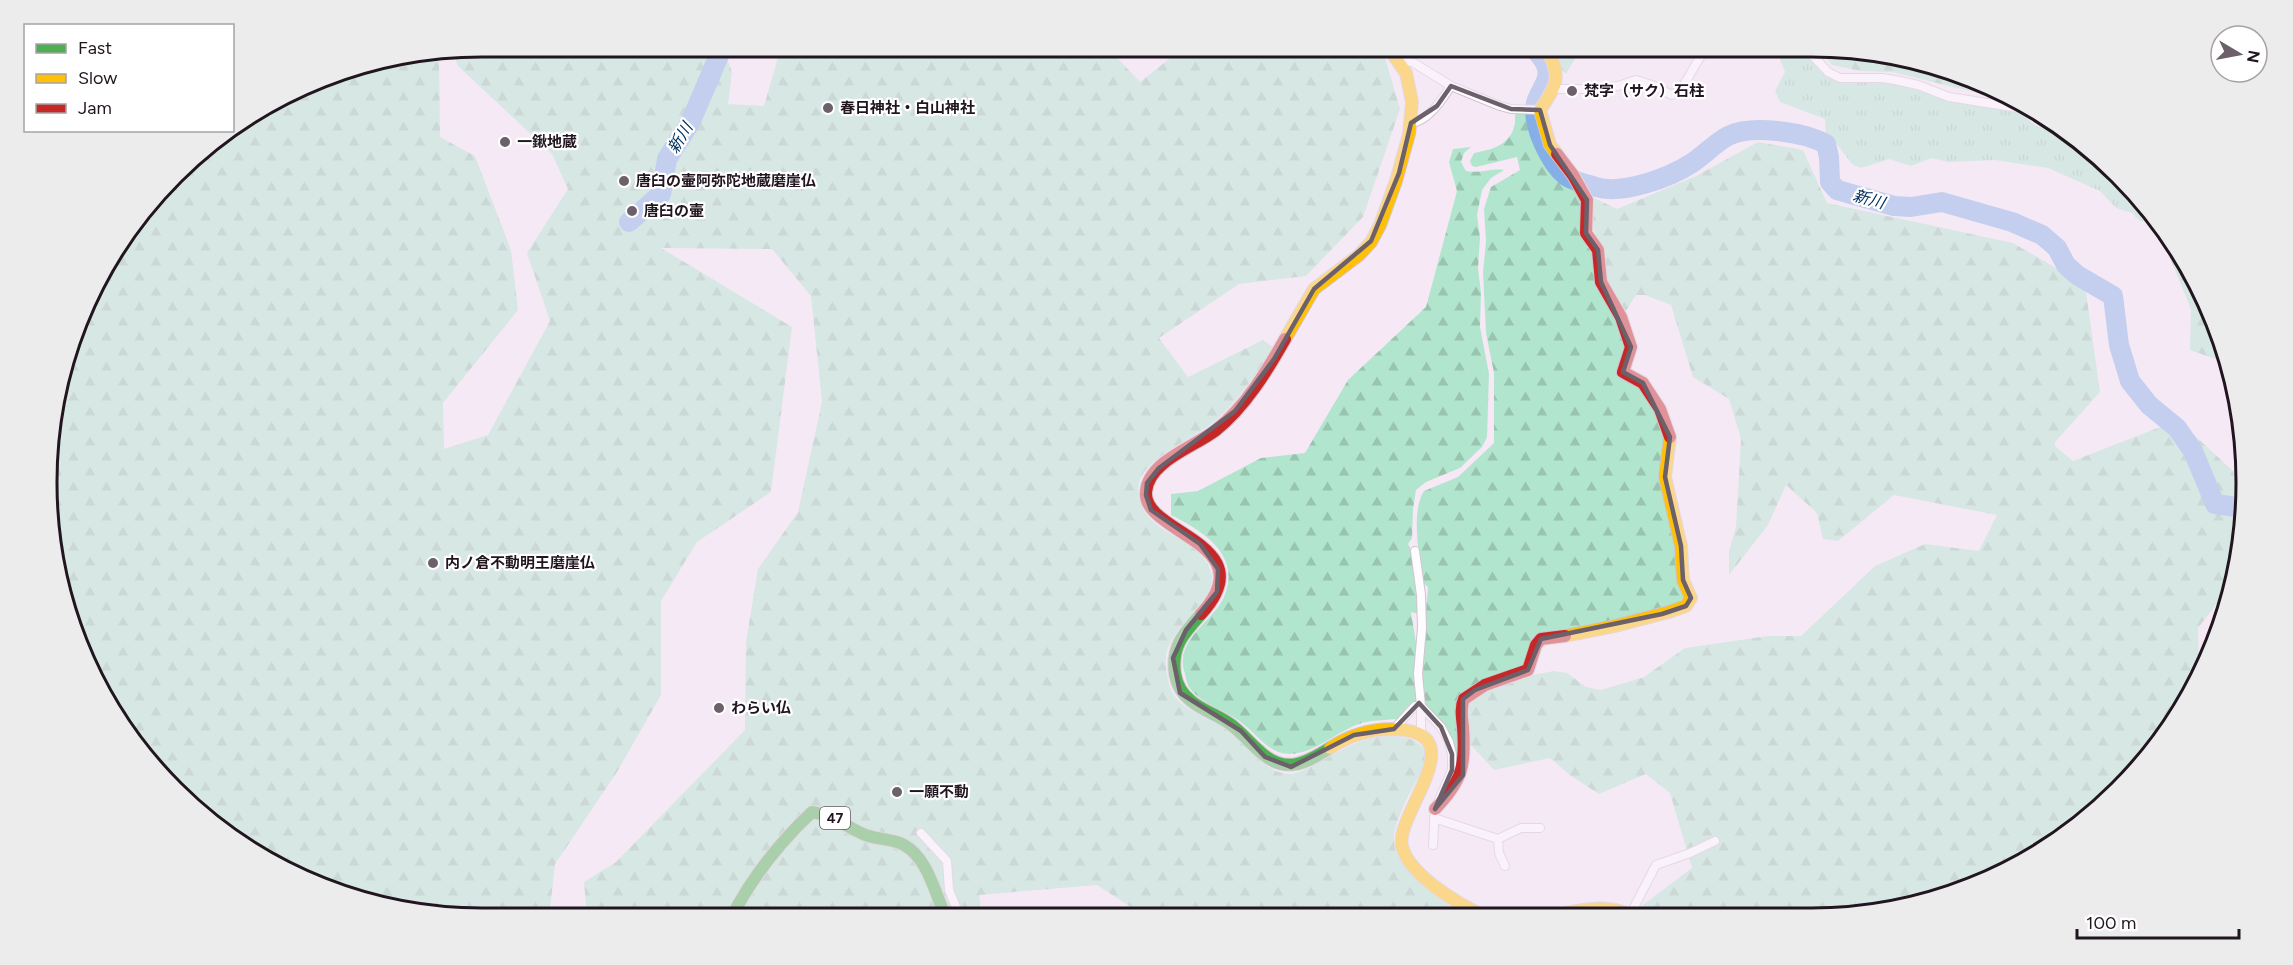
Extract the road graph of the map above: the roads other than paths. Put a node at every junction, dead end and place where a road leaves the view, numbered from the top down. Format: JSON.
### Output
{"nodes":[{"id":1,"x":1550,"y":57,"type":"edge"},
{"id":2,"x":1700,"y":57,"type":"edge"},
{"id":3,"x":1814,"y":57,"type":"edge"},
{"id":4,"x":1396,"y":58,"type":"joint"},
{"id":5,"x":1452,"y":86,"type":"junction"},
{"id":6,"x":1557,"y":89,"type":"junction"},
{"id":7,"x":2009,"y":107,"type":"edge"},
{"id":8,"x":1540,"y":110,"type":"junction"},
{"id":9,"x":1411,"y":123,"type":"junction"},
{"id":10,"x":1414,"y":551,"type":"dead end"},
{"id":11,"x":1421,"y":706,"type":"junction"},
{"id":12,"x":1394,"y":729,"type":"junction"},
{"id":13,"x":1421,"y":735,"type":"junction"},
{"id":14,"x":1435,"y":814,"type":"junction"},
{"id":15,"x":1540,"y":828,"type":"dead end"},
{"id":16,"x":921,"y":833,"type":"dead end"},
{"id":17,"x":1498,"y":839,"type":"junction"},
{"id":18,"x":1714,"y":840,"type":"dead end"},
{"id":19,"x":1433,"y":845,"type":"dead end"},
{"id":20,"x":1505,"y":866,"type":"dead end"},
{"id":21,"x":735,"y":908,"type":"edge"},
{"id":22,"x":941,"y":908,"type":"edge"},
{"id":23,"x":956,"y":908,"type":"edge"},
{"id":24,"x":1469,"y":908,"type":"edge"},
{"id":25,"x":1634,"y":908,"type":"edge"}],
"edges":[{"from":1,"to":6,"type":"main road"},
{"from":2,"to":6,"type":"street"},
{"from":3,"to":7,"type":"street"},
{"from":4,"to":5,"type":"street"},
{"from":4,"to":9,"type":"main road"},
{"from":5,"to":8,"type":"street"},
{"from":5,"to":9,"type":"street"},
{"from":6,"to":8,"type":"main road"},
{"from":8,"to":14,"type":"main road"},
{"from":9,"to":12,"type":"main road"},
{"from":10,"to":11,"type":"street"},
{"from":11,"to":12,"type":"street"},
{"from":11,"to":13,"type":"street"},
{"from":11,"to":14,"type":"street"},
{"from":12,"to":13,"type":"main road"},
{"from":13,"to":24,"type":"main road"},
{"from":14,"to":17,"type":"street"},
{"from":14,"to":19,"type":"street"},
{"from":15,"to":17,"type":"street"},
{"from":16,"to":23,"type":"street"},
{"from":17,"to":20,"type":"street"},
{"from":18,"to":25,"type":"street"},
{"from":21,"to":22,"type":"main road","number":"47"}]}
